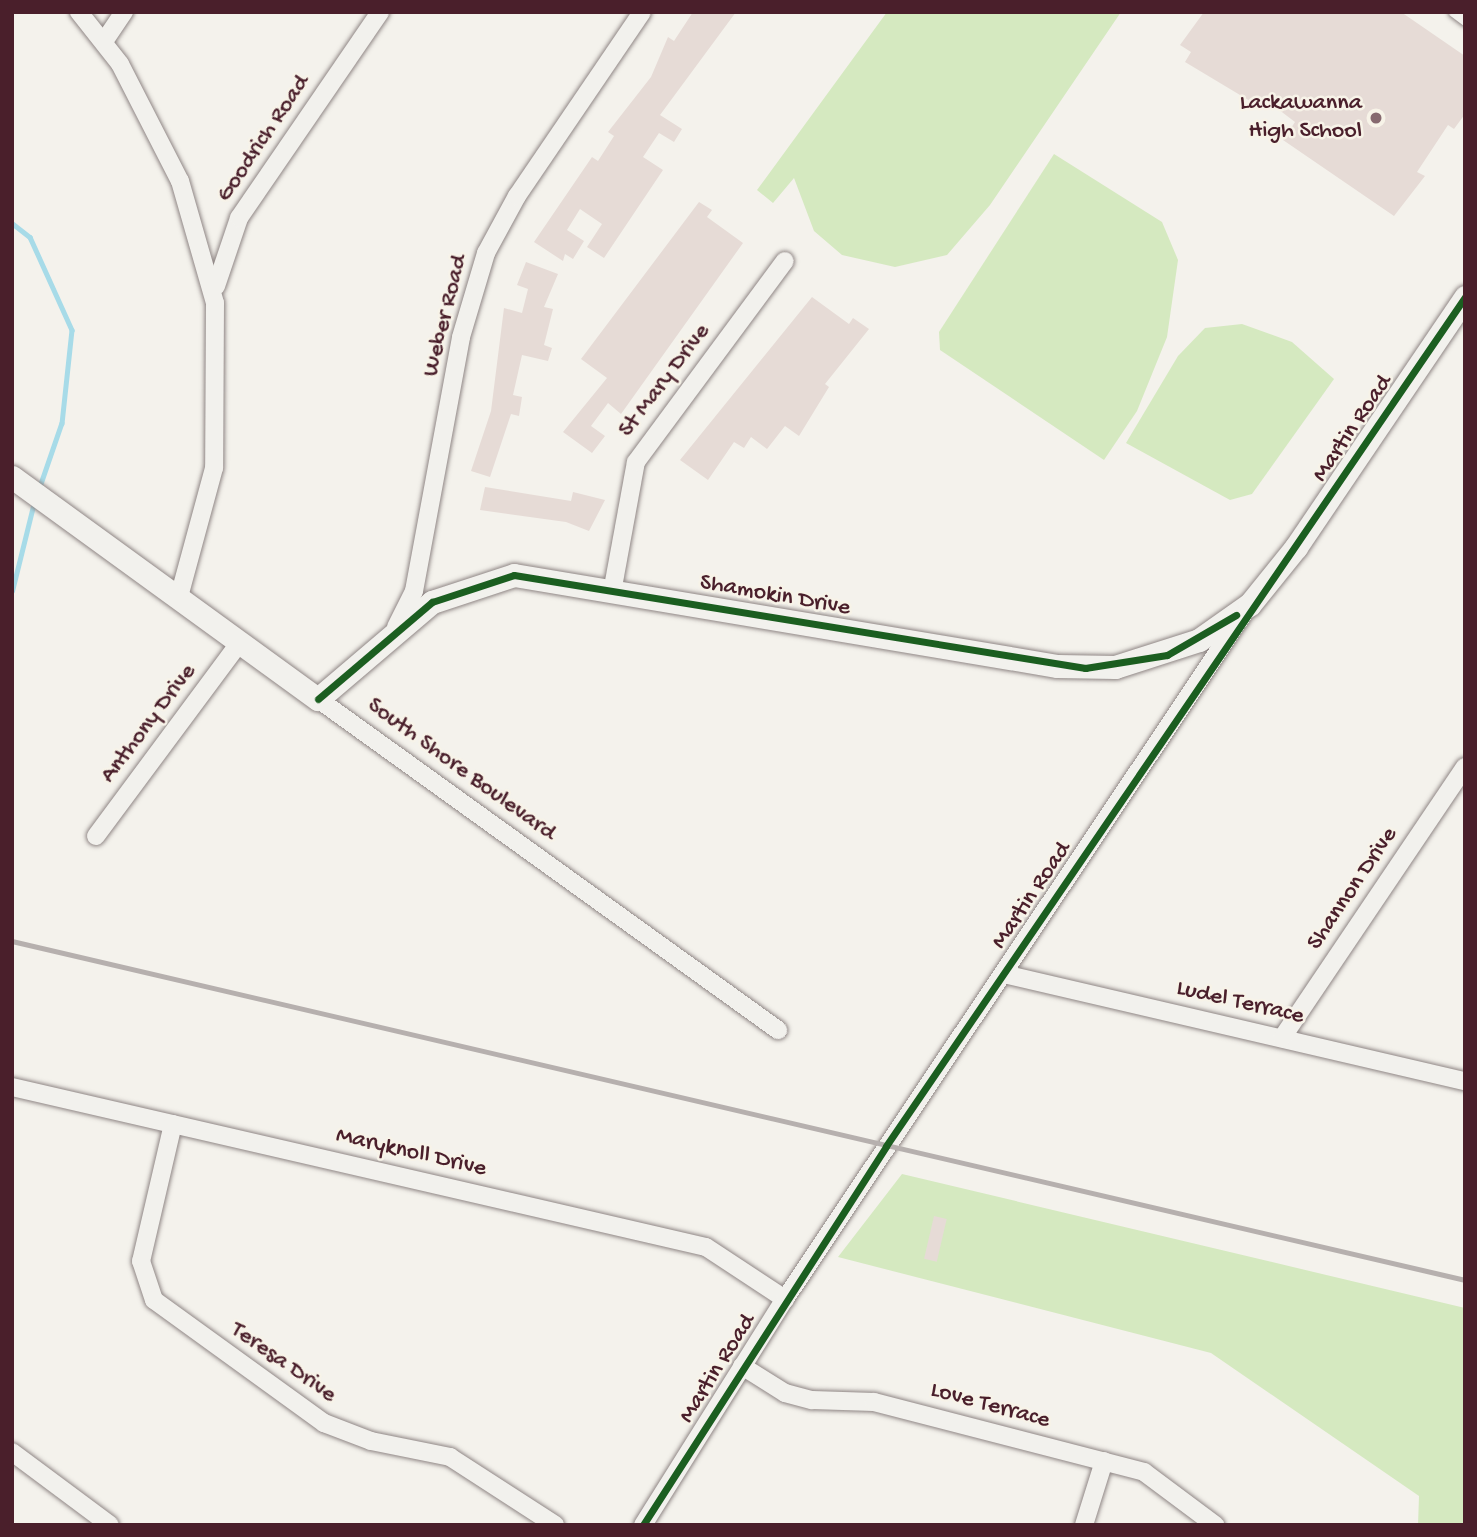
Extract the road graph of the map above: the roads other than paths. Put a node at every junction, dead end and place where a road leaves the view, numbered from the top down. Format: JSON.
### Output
{"nodes":[{"id":1,"x":79,"y":12,"type":"edge"},
{"id":2,"x":124,"y":12,"type":"edge"},
{"id":3,"x":380,"y":12,"type":"edge"},
{"id":4,"x":642,"y":12,"type":"edge"},
{"id":5,"x":1453,"y":12,"type":"edge"},
{"id":6,"x":1465,"y":21,"type":"edge"},
{"id":7,"x":105,"y":40,"type":"junction"},
{"id":8,"x":785,"y":261,"type":"dead end"},
{"id":9,"x":1465,"y":297,"type":"edge"},
{"id":10,"x":215,"y":303,"type":"junction"},
{"id":11,"x":12,"y":477,"type":"edge"},
{"id":12,"x":613,"y":587,"type":"junction"},
{"id":13,"x":179,"y":597,"type":"junction"},
{"id":14,"x":1250,"y":604,"type":"junction"},
{"id":15,"x":396,"y":627,"type":"junction"},
{"id":16,"x":240,"y":642,"type":"junction"},
{"id":17,"x":318,"y":699,"type":"junction"},
{"id":18,"x":1465,"y":766,"type":"edge"},
{"id":19,"x":96,"y":836,"type":"dead end"},
{"id":20,"x":1003,"y":974,"type":"junction"},
{"id":21,"x":778,"y":1030,"type":"dead end"},
{"id":22,"x":1282,"y":1038,"type":"junction"},
{"id":23,"x":1465,"y":1081,"type":"edge"},
{"id":24,"x":12,"y":1087,"type":"edge"},
{"id":25,"x":173,"y":1124,"type":"junction"},
{"id":26,"x":785,"y":1299,"type":"junction"},
{"id":27,"x":742,"y":1366,"type":"junction"},
{"id":28,"x":12,"y":1452,"type":"edge"},
{"id":29,"x":1104,"y":1461,"type":"junction"},
{"id":30,"x":110,"y":1525,"type":"edge"},
{"id":31,"x":555,"y":1525,"type":"edge"},
{"id":32,"x":643,"y":1525,"type":"edge"},
{"id":33,"x":1084,"y":1525,"type":"edge"},
{"id":34,"x":1214,"y":1525,"type":"edge"}],
"edges":[{"from":1,"to":7,"type":"street"},
{"from":2,"to":7,"type":"street"},
{"from":3,"to":10,"type":"street","name":"Goodrich Road"},
{"from":4,"to":15,"type":"street","name":"Weber Road"},
{"from":5,"to":6,"type":"lane"},
{"from":7,"to":10,"type":"street"},
{"from":8,"to":12,"type":"street","name":"St Mary Drive"},
{"from":9,"to":14,"type":"street","name":"Martin Road"},
{"from":10,"to":13,"type":"street"},
{"from":11,"to":13,"type":"street","name":"South Shore Boulevard"},
{"from":12,"to":14,"type":"street","name":"Shamokin Drive"},
{"from":12,"to":15,"type":"street","name":"Shamokin Drive"},
{"from":13,"to":16,"type":"street","name":"South Shore Boulevard"},
{"from":14,"to":20,"type":"street","name":"Martin Road"},
{"from":15,"to":17,"type":"street","name":"Shamokin Drive"},
{"from":16,"to":17,"type":"street","name":"South Shore Boulevard"},
{"from":16,"to":19,"type":"street","name":"Anthony Drive"},
{"from":17,"to":21,"type":"street","name":"South Shore Boulevard"},
{"from":18,"to":22,"type":"street","name":"Shannon Drive"},
{"from":20,"to":22,"type":"street","name":"Ludel Terrace"},
{"from":20,"to":26,"type":"street","name":"Martin Road"},
{"from":22,"to":23,"type":"street","name":"Ludel Terrace"},
{"from":24,"to":25,"type":"street","name":"Maryknoll Drive"},
{"from":25,"to":26,"type":"street","name":"Maryknoll Drive"},
{"from":25,"to":31,"type":"street","name":"Teresa Drive"},
{"from":26,"to":27,"type":"street","name":"Martin Road"},
{"from":27,"to":29,"type":"street","name":"Love Terrace"},
{"from":27,"to":32,"type":"street","name":"Martin Road"},
{"from":28,"to":30,"type":"street"},
{"from":29,"to":33,"type":"street"},
{"from":29,"to":34,"type":"street","name":"Love Terrace"}]}
